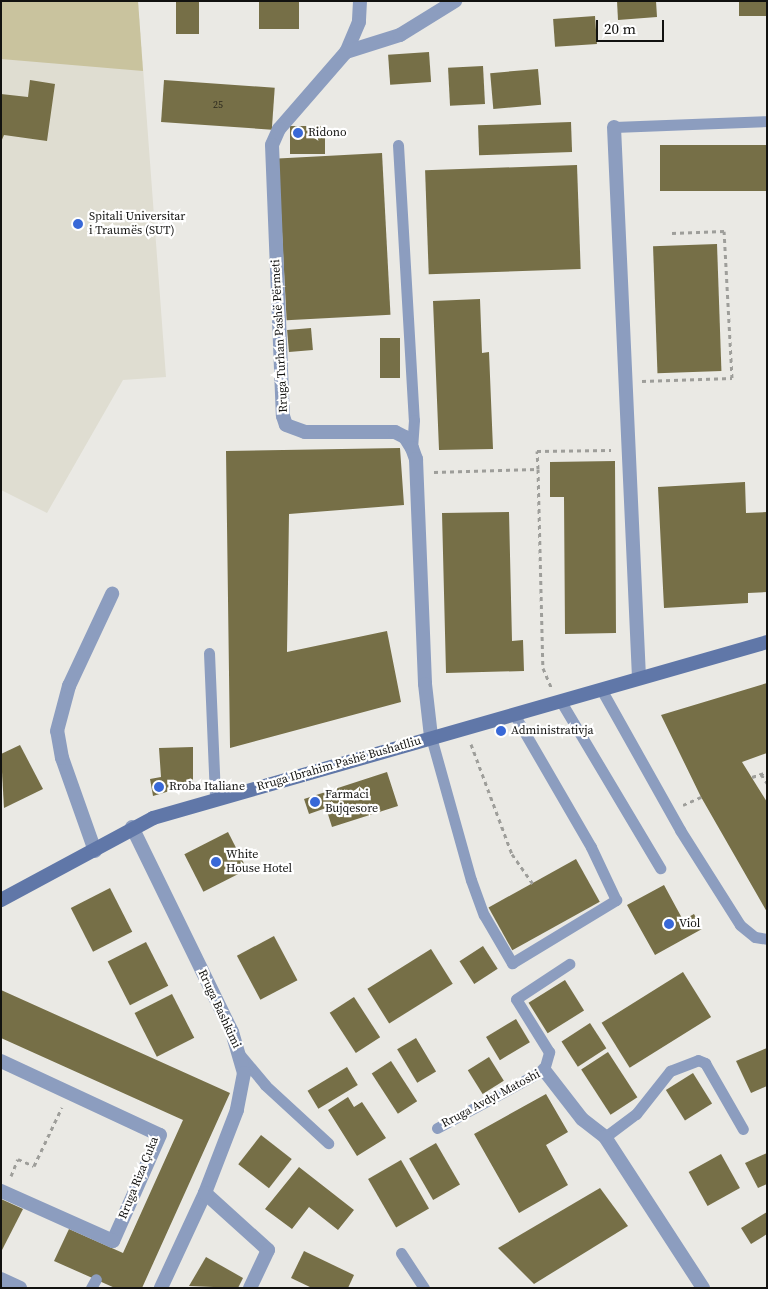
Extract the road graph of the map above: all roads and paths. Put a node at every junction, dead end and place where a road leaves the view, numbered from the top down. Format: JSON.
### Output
{"nodes":[{"id":1,"x":360,"y":1,"type":"edge"},
{"id":2,"x":455,"y":1,"type":"edge"},
{"id":3,"x":346,"y":52,"type":"junction"},
{"id":4,"x":767,"y":121,"type":"edge"},
{"id":5,"x":614,"y":127,"type":"joint"},
{"id":6,"x":398,"y":145,"type":"dead end"},
{"id":7,"x":672,"y":233,"type":"dead end"},
{"id":8,"x":626,"y":381,"type":"junction"},
{"id":9,"x":412,"y":448,"type":"junction"},
{"id":10,"x":629,"y":449,"type":"junction"},
{"id":11,"x":538,"y":469,"type":"junction"},
{"id":12,"x":416,"y":473,"type":"junction"},
{"id":13,"x":112,"y":594,"type":"dead end"},
{"id":14,"x":767,"y":642,"type":"edge"},
{"id":15,"x":209,"y":654,"type":"dead end"},
{"id":16,"x":639,"y":677,"type":"junction"},
{"id":17,"x":601,"y":688,"type":"junction"},
{"id":18,"x":558,"y":701,"type":"junction"},
{"id":19,"x":514,"y":714,"type":"junction"},
{"id":20,"x":465,"y":727,"type":"junction"},
{"id":21,"x":431,"y":737,"type":"junction"},
{"id":22,"x":767,"y":772,"type":"edge"},
{"id":23,"x":761,"y":774,"type":"junction"},
{"id":24,"x":752,"y":777,"type":"dead end"},
{"id":25,"x":767,"y":783,"type":"edge"},
{"id":26,"x":215,"y":799,"type":"junction"},
{"id":27,"x":132,"y":827,"type":"junction"},
{"id":28,"x":95,"y":850,"type":"junction"},
{"id":29,"x":660,"y":868,"type":"dead end"},
{"id":30,"x":534,"y":886,"type":"dead end"},
{"id":31,"x":1,"y":900,"type":"edge"},
{"id":32,"x":767,"y":939,"type":"edge"},
{"id":33,"x":569,"y":964,"type":"dead end"},
{"id":34,"x":241,"y":1056,"type":"junction"},
{"id":35,"x":1,"y":1061,"type":"edge"},
{"id":36,"x":544,"y":1070,"type":"junction"},
{"id":37,"x":50,"y":1085,"type":"junction"},
{"id":38,"x":437,"y":1128,"type":"dead end"},
{"id":39,"x":743,"y":1129,"type":"dead end"},
{"id":40,"x":605,"y":1137,"type":"junction"},
{"id":41,"x":328,"y":1143,"type":"dead end"},
{"id":42,"x":2,"y":1191,"type":"edge"},
{"id":43,"x":205,"y":1193,"type":"junction"},
{"id":44,"x":401,"y":1253,"type":"dead end"},
{"id":45,"x":1,"y":1279,"type":"edge"},
{"id":46,"x":20,"y":1288,"type":"edge"},
{"id":47,"x":161,"y":1288,"type":"edge"},
{"id":48,"x":250,"y":1288,"type":"edge"},
{"id":49,"x":424,"y":1288,"type":"edge"},
{"id":50,"x":703,"y":1288,"type":"edge"}],
"edges":[{"from":1,"to":3,"type":"street","name":"Rruga Turhan Pashë Përmeti"},
{"from":2,"to":3,"type":"street"},
{"from":3,"to":9,"type":"street","name":"Rruga Turhan Pashë Përmeti"},
{"from":4,"to":5,"type":"lane"},
{"from":5,"to":8,"type":"street"},
{"from":6,"to":9,"type":"lane"},
{"from":7,"to":8,"type":"path"},
{"from":8,"to":10,"type":"street"},
{"from":9,"to":12,"type":"street"},
{"from":10,"to":11,"type":"path"},
{"from":10,"to":16,"type":"street"},
{"from":11,"to":12,"type":"path"},
{"from":11,"to":18,"type":"path"},
{"from":12,"to":21,"type":"street"},
{"from":13,"to":28,"type":"street"},
{"from":14,"to":16,"type":"main road","name":"Rruga Ibrahim Pashë Bushatlliu"},
{"from":15,"to":26,"type":"lane"},
{"from":16,"to":17,"type":"main road","name":"Rruga Ibrahim Pashë Bushatlliu"},
{"from":17,"to":18,"type":"main road","name":"Rruga Ibrahim Pashë Bushatlliu"},
{"from":17,"to":32,"type":"lane"},
{"from":18,"to":19,"type":"main road","name":"Rruga Ibrahim Pashë Bushatlliu"},
{"from":18,"to":29,"type":"lane"},
{"from":19,"to":20,"type":"main road","name":"Rruga Ibrahim Pashë Bushatlliu"},
{"from":19,"to":21,"type":"lane","name":"Rruga Ibrahim Pashë Bushatlliu"},
{"from":20,"to":21,"type":"main road","name":"Rruga Ibrahim Pashë Bushatlliu"},
{"from":20,"to":30,"type":"path"},
{"from":21,"to":26,"type":"main road","name":"Rruga Ibrahim Pashë Bushatlliu"},
{"from":22,"to":23,"type":"path"},
{"from":23,"to":24,"type":"path"},
{"from":23,"to":25,"type":"path"},
{"from":26,"to":27,"type":"main road","name":"Rruga Ibrahim Pashë Bushatlliu"},
{"from":27,"to":28,"type":"main road","name":"Rruga Ibrahim Pashë Bushatlliu"},
{"from":27,"to":34,"type":"street","name":"Rruga Bashkimi"},
{"from":28,"to":31,"type":"main road","name":"Rruga Ibrahim Pashë Bushatlliu"},
{"from":33,"to":36,"type":"lane"},
{"from":34,"to":41,"type":"lane"},
{"from":34,"to":43,"type":"street","name":"Rruga Bashkimi"},
{"from":35,"to":37,"type":"street","name":"Rruga Riza Çuka"},
{"from":36,"to":38,"type":"lane","name":"Rruga Avdyl Matoshi"},
{"from":36,"to":40,"type":"street","name":"Rruga Avdyl Matoshi"},
{"from":37,"to":42,"type":"path"},
{"from":37,"to":42,"type":"street","name":"Rruga Riza Çuka"},
{"from":39,"to":40,"type":"lane"},
{"from":40,"to":50,"type":"street","name":"Rruga Avdyl Matoshi"},
{"from":43,"to":47,"type":"street"},
{"from":43,"to":48,"type":"street"},
{"from":44,"to":49,"type":"lane"},
{"from":45,"to":46,"type":"street"}]}
